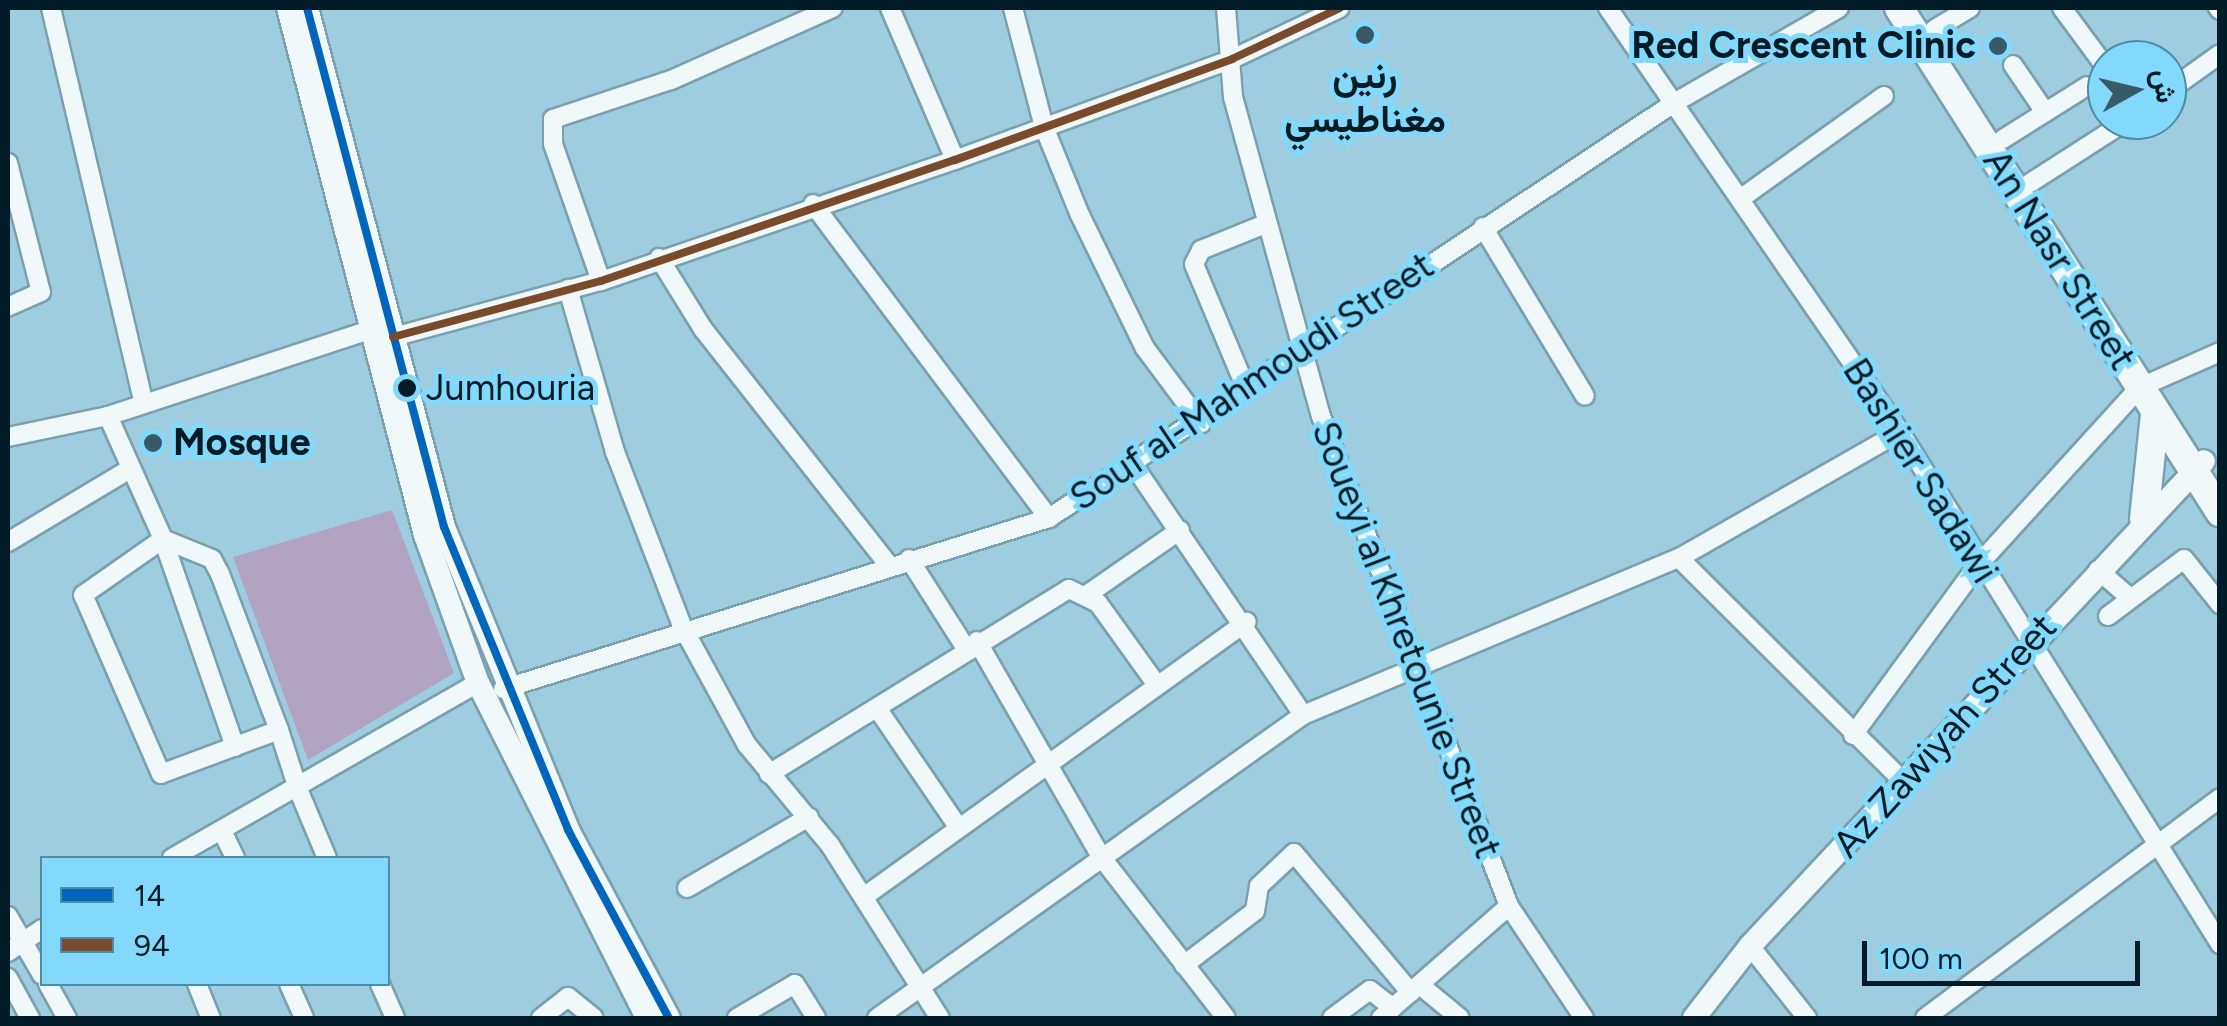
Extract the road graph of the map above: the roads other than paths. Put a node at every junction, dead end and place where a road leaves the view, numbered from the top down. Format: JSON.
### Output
{"nodes":[{"id":1,"x":51,"y":8,"type":"edge"},
{"id":2,"x":288,"y":8,"type":"edge"},
{"id":3,"x":307,"y":8,"type":"edge"},
{"id":4,"x":831,"y":8,"type":"edge"},
{"id":5,"x":890,"y":8,"type":"edge"},
{"id":6,"x":1013,"y":8,"type":"edge"},
{"id":7,"x":1226,"y":8,"type":"edge"},
{"id":8,"x":1340,"y":8,"type":"edge"},
{"id":9,"x":1608,"y":8,"type":"edge"},
{"id":10,"x":1838,"y":8,"type":"edge"},
{"id":11,"x":1899,"y":8,"type":"edge"},
{"id":12,"x":1970,"y":8,"type":"edge"},
{"id":13,"x":2062,"y":8,"type":"edge"},
{"id":14,"x":1929,"y":18,"type":"edge"},
{"id":15,"x":2087,"y":42,"type":"edge"},
{"id":16,"x":2220,"y":54,"type":"edge"},
{"id":17,"x":1232,"y":59,"type":"junction"},
{"id":18,"x":2013,"y":65,"type":"dead end"},
{"id":19,"x":2187,"y":78,"type":"edge"},
{"id":20,"x":2087,"y":86,"type":"dead end"},
{"id":21,"x":1884,"y":96,"type":"dead end"},
{"id":22,"x":1674,"y":103,"type":"junction"},
{"id":23,"x":2045,"y":112,"type":"junction"},
{"id":24,"x":1044,"y":127,"type":"junction"},
{"id":25,"x":2003,"y":139,"type":"junction"},
{"id":26,"x":2097,"y":140,"type":"edge"},
{"id":27,"x":955,"y":160,"type":"junction"},
{"id":28,"x":8,"y":163,"type":"edge"},
{"id":29,"x":2030,"y":183,"type":"junction"},
{"id":30,"x":1740,"y":199,"type":"junction"},
{"id":31,"x":813,"y":204,"type":"junction"},
{"id":32,"x":1264,"y":225,"type":"junction"},
{"id":33,"x":1484,"y":227,"type":"junction"},
{"id":34,"x":659,"y":258,"type":"junction"},
{"id":35,"x":601,"y":281,"type":"junction"},
{"id":36,"x":568,"y":289,"type":"junction"},
{"id":37,"x":8,"y":307,"type":"edge"},
{"id":38,"x":370,"y":330,"type":"junction"},
{"id":39,"x":393,"y":338,"type":"junction"},
{"id":40,"x":1299,"y":347,"type":"junction"},
{"id":41,"x":2220,"y":352,"type":"edge"},
{"id":42,"x":2146,"y":385,"type":"junction"},
{"id":43,"x":1246,"y":388,"type":"junction"},
{"id":44,"x":1585,"y":396,"type":"dead end"},
{"id":45,"x":143,"y":400,"type":"junction"},
{"id":46,"x":2156,"y":413,"type":"junction"},
{"id":47,"x":108,"y":416,"type":"junction"},
{"id":48,"x":1201,"y":423,"type":"junction"},
{"id":49,"x":1900,"y":432,"type":"junction"},
{"id":50,"x":8,"y":437,"type":"edge"},
{"id":51,"x":2205,"y":460,"type":"edge"},
{"id":52,"x":1134,"y":466,"type":"junction"},
{"id":53,"x":130,"y":468,"type":"junction"},
{"id":54,"x":2220,"y":486,"type":"edge"},
{"id":55,"x":2220,"y":512,"type":"edge"},
{"id":56,"x":1049,"y":518,"type":"junction"},
{"id":57,"x":2144,"y":519,"type":"junction"},
{"id":58,"x":1180,"y":530,"type":"junction"},
{"id":59,"x":163,"y":538,"type":"junction"},
{"id":60,"x":8,"y":542,"type":"edge"},
{"id":61,"x":1679,"y":558,"type":"junction"},
{"id":62,"x":909,"y":560,"type":"junction"},
{"id":63,"x":889,"y":565,"type":"junction"},
{"id":64,"x":1978,"y":565,"type":"junction"},
{"id":65,"x":2098,"y":570,"type":"junction"},
{"id":66,"x":1088,"y":594,"type":"junction"},
{"id":67,"x":2126,"y":594,"type":"junction"},
{"id":68,"x":2220,"y":604,"type":"edge"},
{"id":69,"x":2108,"y":616,"type":"dead end"},
{"id":70,"x":1247,"y":622,"type":"junction"},
{"id":71,"x":682,"y":626,"type":"junction"},
{"id":72,"x":2030,"y":643,"type":"junction"},
{"id":73,"x":972,"y":645,"type":"junction"},
{"id":74,"x":1418,"y":660,"type":"junction"},
{"id":75,"x":478,"y":683,"type":"junction"},
{"id":76,"x":1157,"y":685,"type":"junction"},
{"id":77,"x":504,"y":689,"type":"junction"},
{"id":78,"x":877,"y":708,"type":"junction"},
{"id":79,"x":1303,"y":716,"type":"junction"},
{"id":80,"x":280,"y":730,"type":"junction"},
{"id":81,"x":1853,"y":735,"type":"junction"},
{"id":82,"x":236,"y":747,"type":"junction"},
{"id":83,"x":1050,"y":762,"type":"junction"},
{"id":84,"x":769,"y":774,"type":"junction"},
{"id":85,"x":1905,"y":784,"type":"junction"},
{"id":86,"x":298,"y":790,"type":"junction"},
{"id":87,"x":2220,"y":798,"type":"edge"},
{"id":88,"x":809,"y":817,"type":"junction"},
{"id":89,"x":959,"y":828,"type":"junction"},
{"id":90,"x":222,"y":833,"type":"junction"},
{"id":91,"x":2160,"y":848,"type":"junction"},
{"id":92,"x":176,"y":856,"type":"edge"},
{"id":93,"x":234,"y":856,"type":"edge"},
{"id":94,"x":326,"y":856,"type":"edge"},
{"id":95,"x":1102,"y":858,"type":"junction"},
{"id":96,"x":687,"y":888,"type":"dead end"},
{"id":97,"x":865,"y":896,"type":"junction"},
{"id":98,"x":1508,"y":906,"type":"junction"},
{"id":99,"x":8,"y":916,"type":"edge"},
{"id":100,"x":40,"y":930,"type":"edge"},
{"id":101,"x":2220,"y":944,"type":"edge"},
{"id":102,"x":1750,"y":946,"type":"junction"},
{"id":103,"x":16,"y":947,"type":"edge"},
{"id":104,"x":1734,"y":964,"type":"junction"},
{"id":105,"x":1184,"y":965,"type":"junction"},
{"id":106,"x":39,"y":968,"type":"edge"},
{"id":107,"x":8,"y":976,"type":"edge"},
{"id":108,"x":49,"y":986,"type":"edge"},
{"id":109,"x":199,"y":986,"type":"edge"},
{"id":110,"x":290,"y":986,"type":"edge"},
{"id":111,"x":381,"y":986,"type":"edge"},
{"id":112,"x":920,"y":988,"type":"junction"},
{"id":113,"x":1416,"y":990,"type":"junction"},
{"id":114,"x":1387,"y":1014,"type":"edge"},
{"id":115,"x":30,"y":1018,"type":"edge"},
{"id":116,"x":67,"y":1018,"type":"edge"},
{"id":117,"x":211,"y":1018,"type":"edge"},
{"id":118,"x":304,"y":1018,"type":"edge"},
{"id":119,"x":395,"y":1018,"type":"edge"},
{"id":120,"x":540,"y":1018,"type":"edge"},
{"id":121,"x":594,"y":1018,"type":"edge"},
{"id":122,"x":647,"y":1018,"type":"edge"},
{"id":123,"x":669,"y":1018,"type":"edge"},
{"id":124,"x":737,"y":1018,"type":"edge"},
{"id":125,"x":816,"y":1018,"type":"edge"},
{"id":126,"x":878,"y":1018,"type":"edge"},
{"id":127,"x":940,"y":1018,"type":"edge"},
{"id":128,"x":1226,"y":1018,"type":"edge"},
{"id":129,"x":1332,"y":1018,"type":"edge"},
{"id":130,"x":1460,"y":1018,"type":"edge"},
{"id":131,"x":1584,"y":1018,"type":"edge"},
{"id":132,"x":1678,"y":1018,"type":"edge"},
{"id":133,"x":1694,"y":1018,"type":"edge"},
{"id":134,"x":1807,"y":1018,"type":"edge"},
{"id":135,"x":1925,"y":1018,"type":"edge"}],
"edges":[{"from":1,"to":45,"type":"street"},
{"from":2,"to":38,"type":"main road"},
{"from":3,"to":39,"type":"main road"},
{"from":4,"to":35,"type":"street"},
{"from":5,"to":27,"type":"street"},
{"from":6,"to":24,"type":"street"},
{"from":7,"to":17,"type":"street","name":"Soueyi al Khretounie Street"},
{"from":8,"to":17,"type":"street"},
{"from":9,"to":22,"type":"street","name":"Bashier Sadawi"},
{"from":10,"to":22,"type":"street","name":"Souf al-Mahmoudi Street"},
{"from":11,"to":42,"type":"highway","name":"An Nasr Street"},
{"from":12,"to":14,"type":"street"},
{"from":13,"to":15,"type":"street"},
{"from":14,"to":25,"type":"highway","name":"An Nasr Street"},
{"from":16,"to":19,"type":"street"},
{"from":17,"to":24,"type":"street"},
{"from":17,"to":32,"type":"street","name":"Soueyi al Khretounie Street"},
{"from":18,"to":23,"type":"street"},
{"from":20,"to":23,"type":"street"},
{"from":21,"to":30,"type":"street"},
{"from":22,"to":30,"type":"street","name":"Bashier Sadawi"},
{"from":22,"to":33,"type":"street","name":"Souf al-Mahmoudi Street"},
{"from":23,"to":25,"type":"street"},
{"from":24,"to":27,"type":"street"},
{"from":24,"to":48,"type":"street"},
{"from":25,"to":29,"type":"highway","name":"An Nasr Street"},
{"from":26,"to":29,"type":"street"},
{"from":27,"to":31,"type":"street"},
{"from":28,"to":37,"type":"street"},
{"from":29,"to":42,"type":"highway","name":"An Nasr Street"},
{"from":30,"to":49,"type":"street","name":"Bashier Sadawi"},
{"from":31,"to":34,"type":"street"},
{"from":31,"to":56,"type":"street"},
{"from":32,"to":40,"type":"street","name":"Soueyi al Khretounie Street"},
{"from":32,"to":43,"type":"street"},
{"from":33,"to":40,"type":"street","name":"Souf al-Mahmoudi Street"},
{"from":33,"to":44,"type":"street"},
{"from":34,"to":35,"type":"street"},
{"from":34,"to":63,"type":"street"},
{"from":35,"to":36,"type":"street"},
{"from":36,"to":39,"type":"street"},
{"from":36,"to":71,"type":"street"},
{"from":38,"to":45,"type":"street"},
{"from":38,"to":75,"type":"main road"},
{"from":39,"to":77,"type":"main road"},
{"from":40,"to":43,"type":"street","name":"Souf al-Mahmoudi Street"},
{"from":40,"to":74,"type":"street","name":"Soueyi al Khretounie Street"},
{"from":41,"to":42,"type":"street"},
{"from":42,"to":46,"type":"highway","name":"An Nasr Street"},
{"from":42,"to":51,"type":"highway","name":"An Nasr Street"},
{"from":42,"to":64,"type":"street"},
{"from":43,"to":48,"type":"street","name":"Souf al-Mahmoudi Street"},
{"from":45,"to":47,"type":"street"},
{"from":46,"to":51,"type":"highway","name":"An Nasr Street"},
{"from":46,"to":57,"type":"highway"},
{"from":47,"to":50,"type":"street"},
{"from":47,"to":53,"type":"street"},
{"from":48,"to":52,"type":"street","name":"Souf al-Mahmoudi Street"},
{"from":49,"to":61,"type":"street"},
{"from":49,"to":64,"type":"street","name":"Bashier Sadawi"},
{"from":51,"to":54,"type":"highway","name":"An Nasr Street"},
{"from":51,"to":55,"type":"highway","name":"An Nasr Street"},
{"from":51,"to":57,"type":"main road","name":"Az Zawiyah Street"},
{"from":52,"to":56,"type":"street","name":"Souf al-Mahmoudi Street"},
{"from":52,"to":58,"type":"street"},
{"from":53,"to":59,"type":"street"},
{"from":53,"to":60,"type":"street"},
{"from":56,"to":62,"type":"street","name":"Souf al-Mahmoudi Street"},
{"from":57,"to":65,"type":"main road","name":"Az Zawiyah Street"},
{"from":58,"to":66,"type":"street"},
{"from":58,"to":70,"type":"street"},
{"from":59,"to":80,"type":"street"},
{"from":59,"to":82,"type":"street"},
{"from":59,"to":82,"type":"street"},
{"from":61,"to":74,"type":"street"},
{"from":61,"to":81,"type":"street"},
{"from":62,"to":63,"type":"street","name":"Souf al-Mahmoudi Street"},
{"from":62,"to":73,"type":"street"},
{"from":63,"to":71,"type":"street","name":"Souf al-Mahmoudi Street"},
{"from":64,"to":72,"type":"street","name":"Bashier Sadawi"},
{"from":64,"to":81,"type":"street"},
{"from":65,"to":67,"type":"street"},
{"from":65,"to":72,"type":"main road","name":"Az Zawiyah Street"},
{"from":66,"to":73,"type":"street"},
{"from":66,"to":76,"type":"street"},
{"from":67,"to":68,"type":"street"},
{"from":67,"to":69,"type":"street"},
{"from":70,"to":76,"type":"street"},
{"from":70,"to":79,"type":"street"},
{"from":71,"to":77,"type":"street","name":"Souf al-Mahmoudi Street"},
{"from":71,"to":84,"type":"street"},
{"from":72,"to":85,"type":"main road","name":"Az Zawiyah Street"},
{"from":72,"to":91,"type":"street","name":"Bashier Sadawi"},
{"from":73,"to":78,"type":"street"},
{"from":73,"to":83,"type":"street"},
{"from":74,"to":79,"type":"street"},
{"from":74,"to":98,"type":"street","name":"Soueyi al Khretounie Street"},
{"from":75,"to":86,"type":"street"},
{"from":75,"to":122,"type":"main road"},
{"from":76,"to":83,"type":"street"},
{"from":77,"to":123,"type":"main road"},
{"from":78,"to":84,"type":"street"},
{"from":78,"to":89,"type":"street"},
{"from":79,"to":95,"type":"street"},
{"from":80,"to":82,"type":"street"},
{"from":80,"to":86,"type":"street"},
{"from":81,"to":85,"type":"street"},
{"from":83,"to":89,"type":"street"},
{"from":83,"to":95,"type":"street"},
{"from":84,"to":88,"type":"street"},
{"from":85,"to":102,"type":"main road","name":"Az Zawiyah Street"},
{"from":86,"to":90,"type":"street"},
{"from":86,"to":94,"type":"street"},
{"from":87,"to":91,"type":"street"},
{"from":88,"to":96,"type":"street"},
{"from":88,"to":97,"type":"street"},
{"from":89,"to":97,"type":"street"},
{"from":90,"to":92,"type":"street"},
{"from":90,"to":93,"type":"street"},
{"from":91,"to":101,"type":"street","name":"Bashier Sadawi"},
{"from":91,"to":135,"type":"street"},
{"from":95,"to":105,"type":"street"},
{"from":95,"to":112,"type":"street"},
{"from":97,"to":112,"type":"street"},
{"from":98,"to":113,"type":"street"},
{"from":98,"to":131,"type":"street","name":"Soueyi al Khretounie Street"},
{"from":99,"to":103,"type":"street"},
{"from":100,"to":103,"type":"street"},
{"from":102,"to":104,"type":"main road","name":"Az Zawiyah Street"},
{"from":102,"to":134,"type":"street"},
{"from":103,"to":106,"type":"street"},
{"from":104,"to":132,"type":"main road"},
{"from":104,"to":133,"type":"main road","name":"Az Zawiyah Street"},
{"from":105,"to":113,"type":"street"},
{"from":105,"to":128,"type":"street"},
{"from":106,"to":107,"type":"street"},
{"from":107,"to":115,"type":"street"},
{"from":108,"to":116,"type":"street"},
{"from":109,"to":117,"type":"street"},
{"from":110,"to":118,"type":"street"},
{"from":111,"to":119,"type":"street"},
{"from":112,"to":126,"type":"street"},
{"from":112,"to":127,"type":"street"},
{"from":113,"to":114,"type":"street"},
{"from":113,"to":130,"type":"street"},
{"from":114,"to":129,"type":"street"},
{"from":120,"to":121,"type":"street"},
{"from":124,"to":125,"type":"street"}]}
